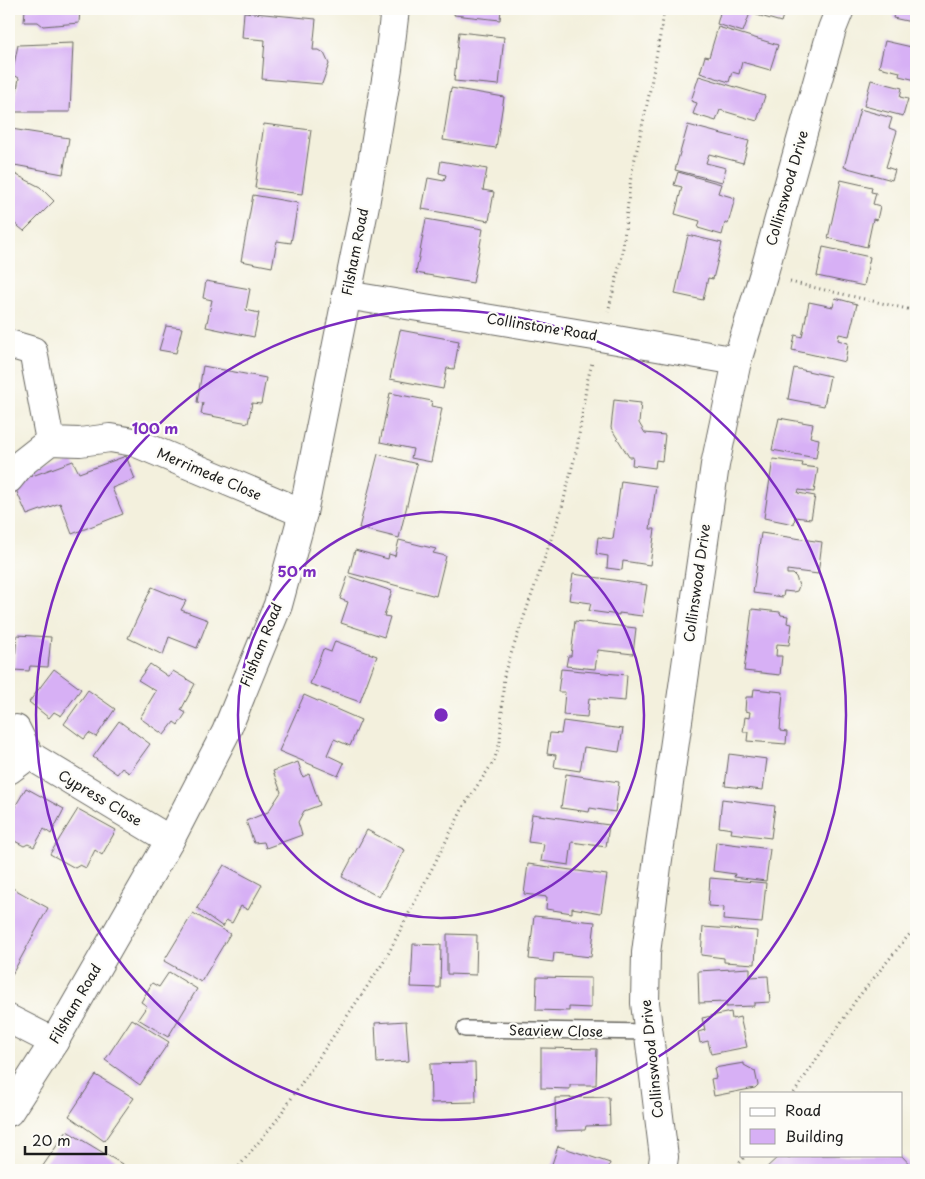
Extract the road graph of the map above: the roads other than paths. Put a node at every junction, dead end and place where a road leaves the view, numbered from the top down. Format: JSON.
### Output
{"nodes":[{"id":1,"x":395,"y":9,"type":"edge"},
{"id":2,"x":840,"y":9,"type":"edge"},
{"id":3,"x":346,"y":295,"type":"junction"},
{"id":4,"x":9,"y":344,"type":"edge"},
{"id":5,"x":737,"y":361,"type":"junction"},
{"id":6,"x":50,"y":441,"type":"junction"},
{"id":7,"x":9,"y":479,"type":"edge"},
{"id":8,"x":303,"y":513,"type":"junction"},
{"id":9,"x":16,"y":730,"type":"dead end"},
{"id":10,"x":19,"y":762,"type":"edge"},
{"id":11,"x":170,"y":840,"type":"junction"},
{"id":12,"x":9,"y":1019,"type":"edge"},
{"id":13,"x":465,"y":1029,"type":"dead end"},
{"id":14,"x":648,"y":1032,"type":"junction"},
{"id":15,"x":54,"y":1042,"type":"junction"},
{"id":16,"x":9,"y":1112,"type":"edge"},
{"id":17,"x":662,"y":1170,"type":"edge"}],
"edges":[{"from":1,"to":3,"type":"street","name":"Filsham Road"},
{"from":2,"to":5,"type":"street","name":"Collinswood Drive"},
{"from":3,"to":5,"type":"street","name":"Collinstone Road"},
{"from":3,"to":8,"type":"street","name":"Filsham Road"},
{"from":4,"to":6,"type":"street"},
{"from":5,"to":14,"type":"street","name":"Collinswood Drive"},
{"from":6,"to":7,"type":"street"},
{"from":6,"to":8,"type":"street","name":"Merrimede Close"},
{"from":8,"to":11,"type":"street","name":"Filsham Road"},
{"from":9,"to":10,"type":"street","name":"Cypress Close"},
{"from":10,"to":11,"type":"street","name":"Cypress Close"},
{"from":11,"to":15,"type":"street","name":"Filsham Road"},
{"from":12,"to":15,"type":"street"},
{"from":13,"to":14,"type":"lane","name":"Seaview Close"},
{"from":14,"to":17,"type":"street","name":"Collinswood Drive"},
{"from":15,"to":16,"type":"street","name":"Filsham Road"}]}
